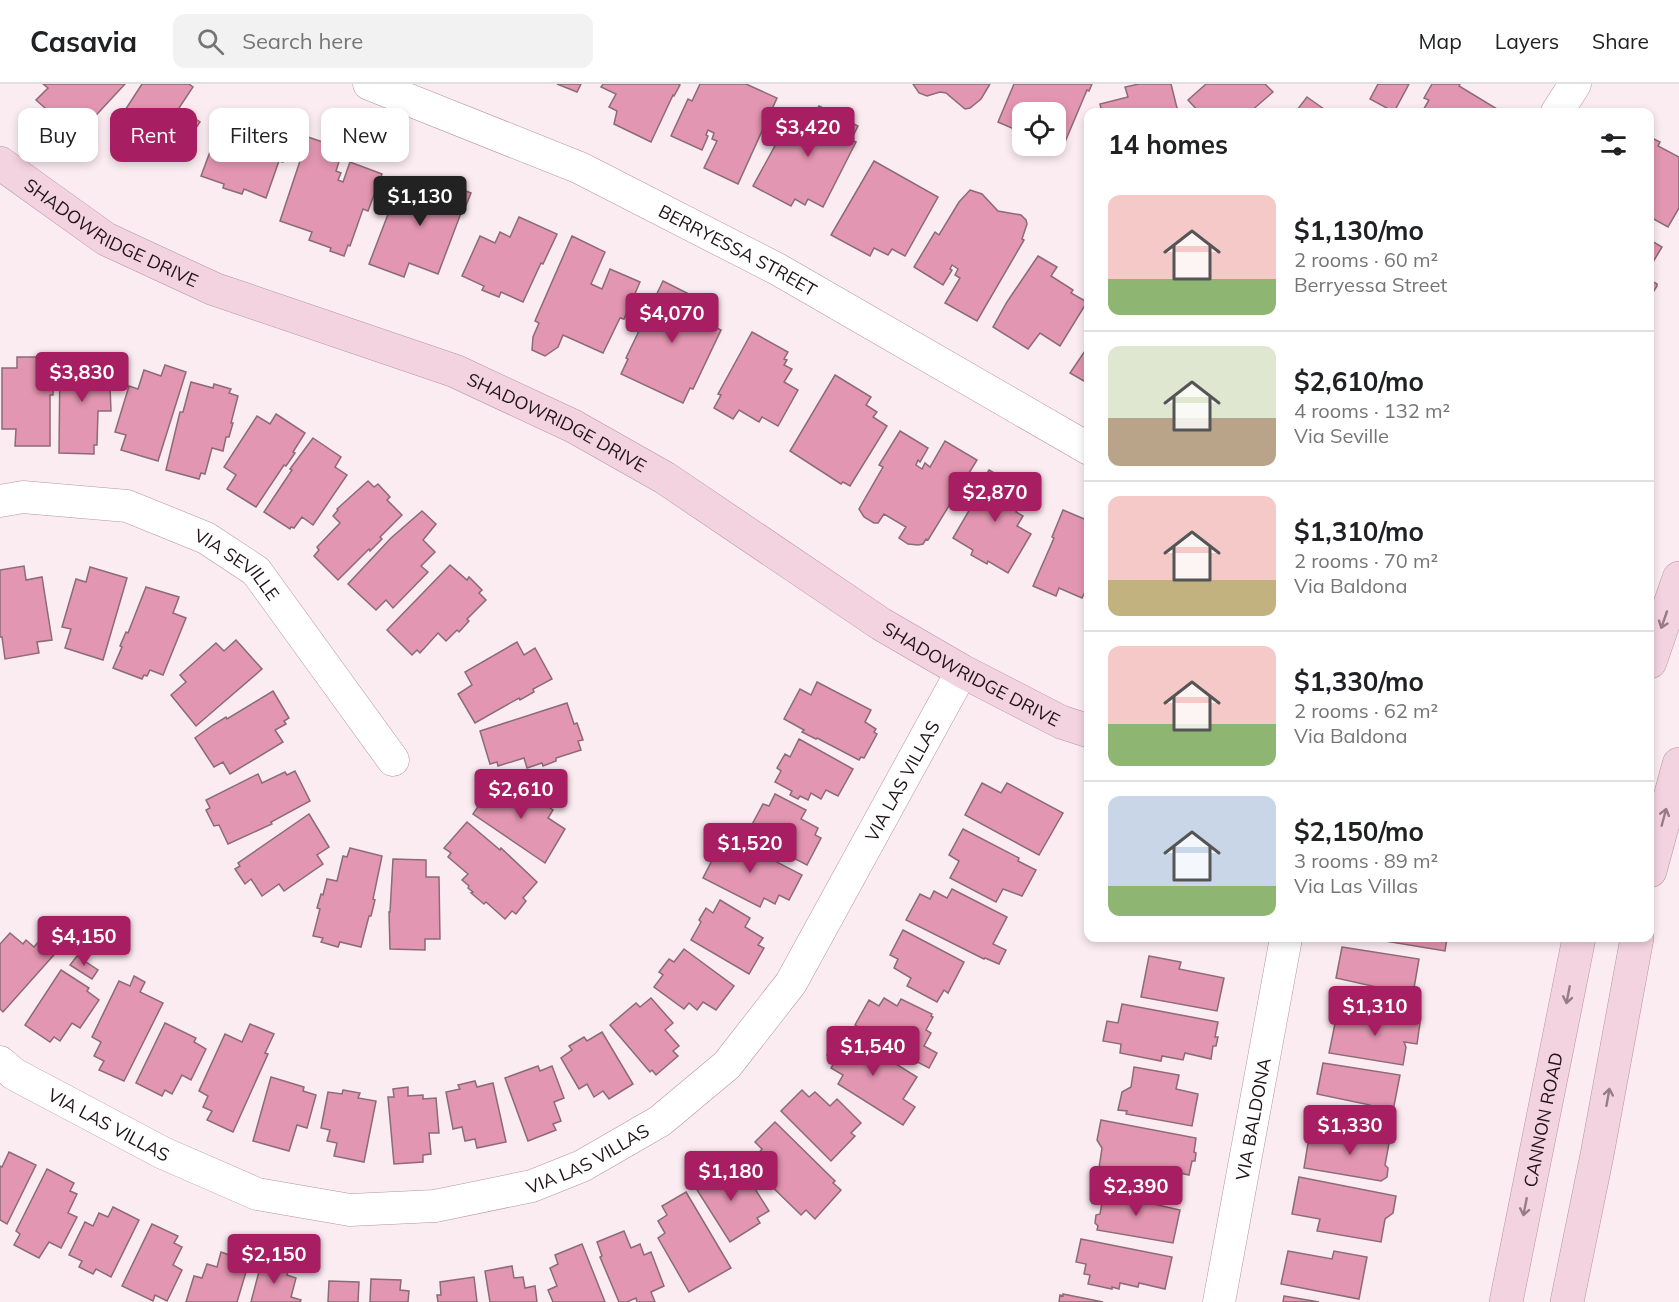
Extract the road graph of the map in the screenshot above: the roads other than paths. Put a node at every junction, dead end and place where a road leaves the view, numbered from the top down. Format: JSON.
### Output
{"nodes":[{"id":1,"x":369,"y":84,"type":"edge"},
{"id":2,"x":1575,"y":84,"type":"edge"},
{"id":3,"x":1560,"y":108,"type":"edge"},
{"id":4,"x":0,"y":163,"type":"edge"},
{"id":5,"x":1084,"y":446,"type":"edge"},
{"id":6,"x":0,"y":501,"type":"edge"},
{"id":7,"x":1679,"y":578,"type":"edge"},
{"id":8,"x":1654,"y":650,"type":"edge"},
{"id":9,"x":962,"y":671,"type":"junction"},
{"id":10,"x":1084,"y":729,"type":"edge"},
{"id":11,"x":393,"y":760,"type":"dead end"},
{"id":12,"x":1679,"y":764,"type":"edge"},
{"id":13,"x":1654,"y":856,"type":"edge"},
{"id":14,"x":1285,"y":942,"type":"edge"},
{"id":15,"x":1578,"y":942,"type":"edge"},
{"id":16,"x":1636,"y":942,"type":"edge"},
{"id":17,"x":0,"y":1062,"type":"edge"},
{"id":18,"x":1219,"y":1302,"type":"edge"},
{"id":19,"x":1506,"y":1302,"type":"edge"},
{"id":20,"x":1567,"y":1302,"type":"edge"}],
"edges":[{"from":1,"to":5,"type":"street","name":"BERRYESSA STREET"},
{"from":2,"to":3,"type":"street"},
{"from":4,"to":9,"type":"street","name":"SHADOWRIDGE DRIVE"},
{"from":6,"to":11,"type":"street","name":"VIA SEVILLE"},
{"from":7,"to":8,"type":"street","one_way":true},
{"from":9,"to":10,"type":"street","name":"SHADOWRIDGE DRIVE"},
{"from":9,"to":17,"type":"street","name":"VIA LAS VILLAS"},
{"from":13,"to":12,"type":"street","one_way":true},
{"from":14,"to":18,"type":"street","name":"VIA BALDONA"},
{"from":15,"to":19,"type":"street","name":"CANNON ROAD","one_way":true},
{"from":20,"to":16,"type":"street","one_way":true}]}
